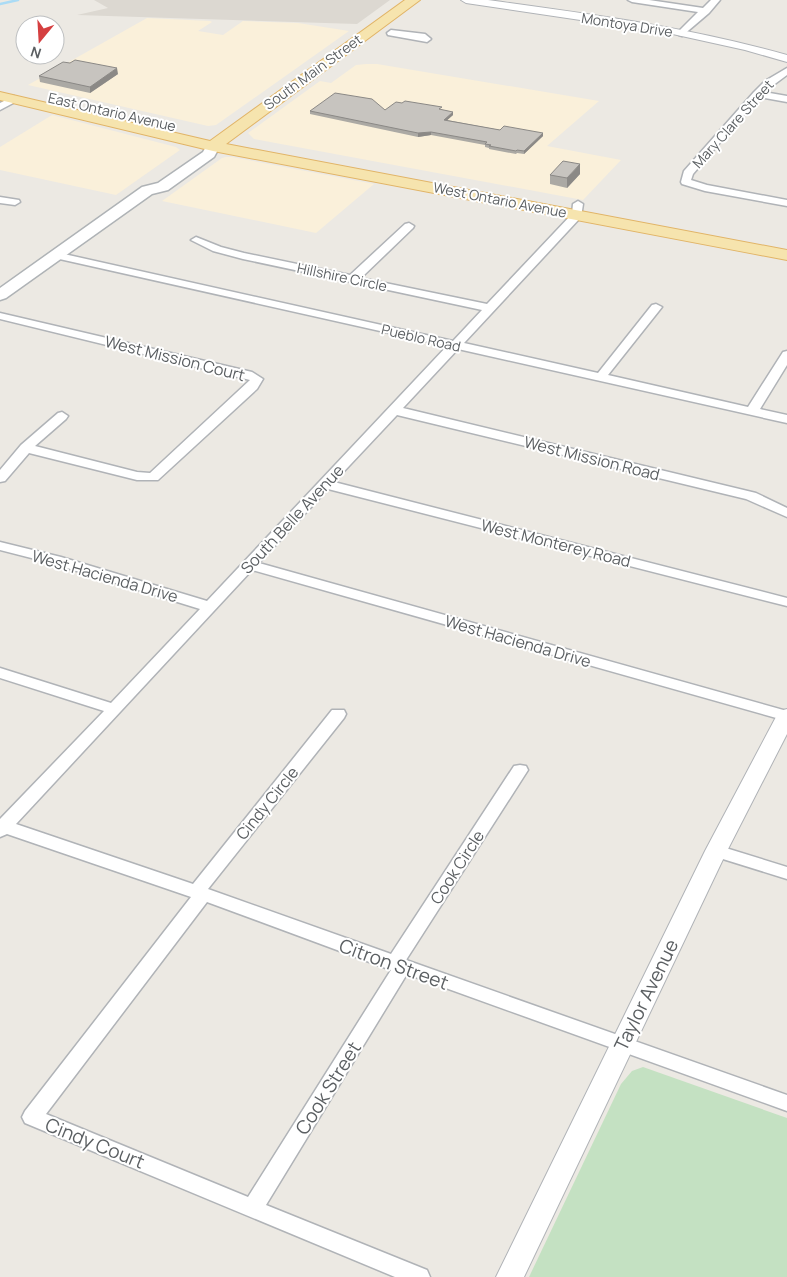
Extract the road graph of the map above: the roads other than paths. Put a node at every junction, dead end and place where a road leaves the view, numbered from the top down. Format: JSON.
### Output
{"nodes":[{"id":1,"x":413,"y":0,"type":"edge"},
{"id":2,"x":466,"y":0,"type":"edge"},
{"id":3,"x":632,"y":0,"type":"edge"},
{"id":4,"x":716,"y":0,"type":"edge"},
{"id":5,"x":509,"y":3,"type":"edge"},
{"id":6,"x":706,"y":11,"type":"junction"},
{"id":7,"x":391,"y":33,"type":"dead end"},
{"id":8,"x":682,"y":33,"type":"junction"},
{"id":9,"x":427,"y":40,"type":"dead end"},
{"id":10,"x":787,"y":59,"type":"edge"},
{"id":11,"x":787,"y":71,"type":"edge"},
{"id":12,"x":0,"y":86,"type":"edge"},
{"id":13,"x":758,"y":94,"type":"junction"},
{"id":14,"x":7,"y":97,"type":"edge"},
{"id":15,"x":787,"y":99,"type":"edge"},
{"id":16,"x":0,"y":107,"type":"edge"},
{"id":17,"x":120,"y":114,"type":"junction"},
{"id":18,"x":219,"y":142,"type":"junction"},
{"id":19,"x":0,"y":200,"type":"edge"},
{"id":20,"x":15,"y":202,"type":"dead end"},
{"id":21,"x":787,"y":203,"type":"edge"},
{"id":22,"x":578,"y":209,"type":"junction"},
{"id":23,"x":409,"y":226,"type":"dead end"},
{"id":24,"x":196,"y":240,"type":"dead end"},
{"id":25,"x":787,"y":244,"type":"edge"},
{"id":26,"x":55,"y":255,"type":"junction"},
{"id":27,"x":787,"y":255,"type":"edge"},
{"id":28,"x":353,"y":279,"type":"junction"},
{"id":29,"x":0,"y":295,"type":"edge"},
{"id":30,"x":656,"y":307,"type":"dead end"},
{"id":31,"x":489,"y":308,"type":"junction"},
{"id":32,"x":0,"y":316,"type":"edge"},
{"id":33,"x":455,"y":345,"type":"junction"},
{"id":34,"x":787,"y":355,"type":"edge"},
{"id":35,"x":600,"y":378,"type":"junction"},
{"id":36,"x":394,"y":410,"type":"junction"},
{"id":37,"x":752,"y":412,"type":"junction"},
{"id":38,"x":62,"y":416,"type":"dead end"},
{"id":39,"x":787,"y":419,"type":"edge"},
{"id":40,"x":26,"y":448,"type":"junction"},
{"id":41,"x":0,"y":478,"type":"edge"},
{"id":42,"x":325,"y":484,"type":"junction"},
{"id":43,"x":787,"y":512,"type":"edge"},
{"id":44,"x":0,"y":546,"type":"edge"},
{"id":45,"x":249,"y":565,"type":"junction"},
{"id":46,"x":787,"y":602,"type":"edge"},
{"id":47,"x":210,"y":607,"type":"junction"},
{"id":48,"x":0,"y":673,"type":"edge"},
{"id":49,"x":115,"y":709,"type":"junction"},
{"id":50,"x":338,"y":714,"type":"dead end"},
{"id":51,"x":787,"y":716,"type":"edge"},
{"id":52,"x":520,"y":770,"type":"dead end"},
{"id":53,"x":2,"y":828,"type":"edge"},
{"id":54,"x":716,"y":851,"type":"junction"},
{"id":55,"x":787,"y":873,"type":"edge"},
{"id":56,"x":199,"y":893,"type":"junction"},
{"id":57,"x":398,"y":966,"type":"junction"},
{"id":58,"x":622,"y":1045,"type":"junction"},
{"id":59,"x":787,"y":1103,"type":"edge"},
{"id":60,"x":253,"y":1208,"type":"junction"},
{"id":61,"x":419,"y":1277,"type":"edge"},
{"id":62,"x":510,"y":1277,"type":"edge"}],
"edges":[{"from":1,"to":18,"type":"main road","name":"South Main Street"},
{"from":2,"to":5,"type":"street","name":"Montoya Drive"},
{"from":3,"to":6,"type":"street"},
{"from":4,"to":6,"type":"street"},
{"from":5,"to":8,"type":"street","name":"Montoya Drive"},
{"from":6,"to":8,"type":"street"},
{"from":7,"to":9,"type":"street"},
{"from":8,"to":10,"type":"street","name":"Montoya Drive"},
{"from":11,"to":13,"type":"street","name":"Mary Clare Street"},
{"from":12,"to":17,"type":"main road","name":"East Ontario Avenue"},
{"from":13,"to":15,"type":"street"},
{"from":13,"to":21,"type":"street","name":"Mary Clare Street"},
{"from":14,"to":16,"type":"street"},
{"from":14,"to":17,"type":"main road"},
{"from":14,"to":18,"type":"main road","name":"East Ontario Avenue"},
{"from":17,"to":18,"type":"main road","name":"East Ontario Avenue"},
{"from":18,"to":22,"type":"main road","name":"West Ontario Avenue"},
{"from":18,"to":26,"type":"main road","name":"South Main Street"},
{"from":19,"to":20,"type":"street"},
{"from":22,"to":25,"type":"main road","name":"West Ontario Avenue"},
{"from":22,"to":27,"type":"main road","name":"West Ontario Avenue"},
{"from":22,"to":31,"type":"street","name":"South Belle Avenue"},
{"from":23,"to":28,"type":"street"},
{"from":24,"to":28,"type":"street","name":"Hillshire Circle"},
{"from":26,"to":29,"type":"main road","name":"South Main Street"},
{"from":26,"to":33,"type":"street","name":"Pueblo Road"},
{"from":28,"to":31,"type":"street","name":"Hillshire Circle"},
{"from":30,"to":35,"type":"street"},
{"from":31,"to":33,"type":"street","name":"South Belle Avenue"},
{"from":32,"to":40,"type":"street","name":"West Mission Court"},
{"from":33,"to":35,"type":"street","name":"Pueblo Road"},
{"from":33,"to":36,"type":"street","name":"South Belle Avenue"},
{"from":34,"to":37,"type":"street"},
{"from":35,"to":37,"type":"street","name":"Pueblo Road"},
{"from":36,"to":42,"type":"street","name":"South Belle Avenue"},
{"from":36,"to":43,"type":"street","name":"West Mission Road"},
{"from":37,"to":39,"type":"street","name":"Pueblo Road"},
{"from":38,"to":40,"type":"street"},
{"from":40,"to":41,"type":"street"},
{"from":42,"to":45,"type":"street","name":"South Belle Avenue"},
{"from":42,"to":46,"type":"street","name":"West Monterey Road"},
{"from":44,"to":47,"type":"street","name":"West Hacienda Drive"},
{"from":45,"to":47,"type":"street","name":"South Belle Avenue"},
{"from":45,"to":51,"type":"street","name":"West Hacienda Drive"},
{"from":47,"to":49,"type":"street","name":"South Belle Avenue"},
{"from":48,"to":49,"type":"street"},
{"from":49,"to":53,"type":"street","name":"South Belle Avenue"},
{"from":50,"to":56,"type":"street","name":"Cindy Circle"},
{"from":51,"to":54,"type":"street","name":"Taylor Avenue"},
{"from":52,"to":57,"type":"street","name":"Cook Circle"},
{"from":53,"to":56,"type":"street","name":"Citron Street"},
{"from":54,"to":55,"type":"street"},
{"from":54,"to":58,"type":"street","name":"Taylor Avenue"},
{"from":56,"to":57,"type":"street","name":"Citron Street"},
{"from":56,"to":60,"type":"street","name":"Cindy Court"},
{"from":57,"to":58,"type":"street","name":"Citron Street"},
{"from":57,"to":60,"type":"street","name":"Cook Street"},
{"from":58,"to":59,"type":"street","name":"Citron Street"},
{"from":58,"to":62,"type":"street","name":"Taylor Avenue"},
{"from":60,"to":61,"type":"street","name":"Cindy Court"}]}
